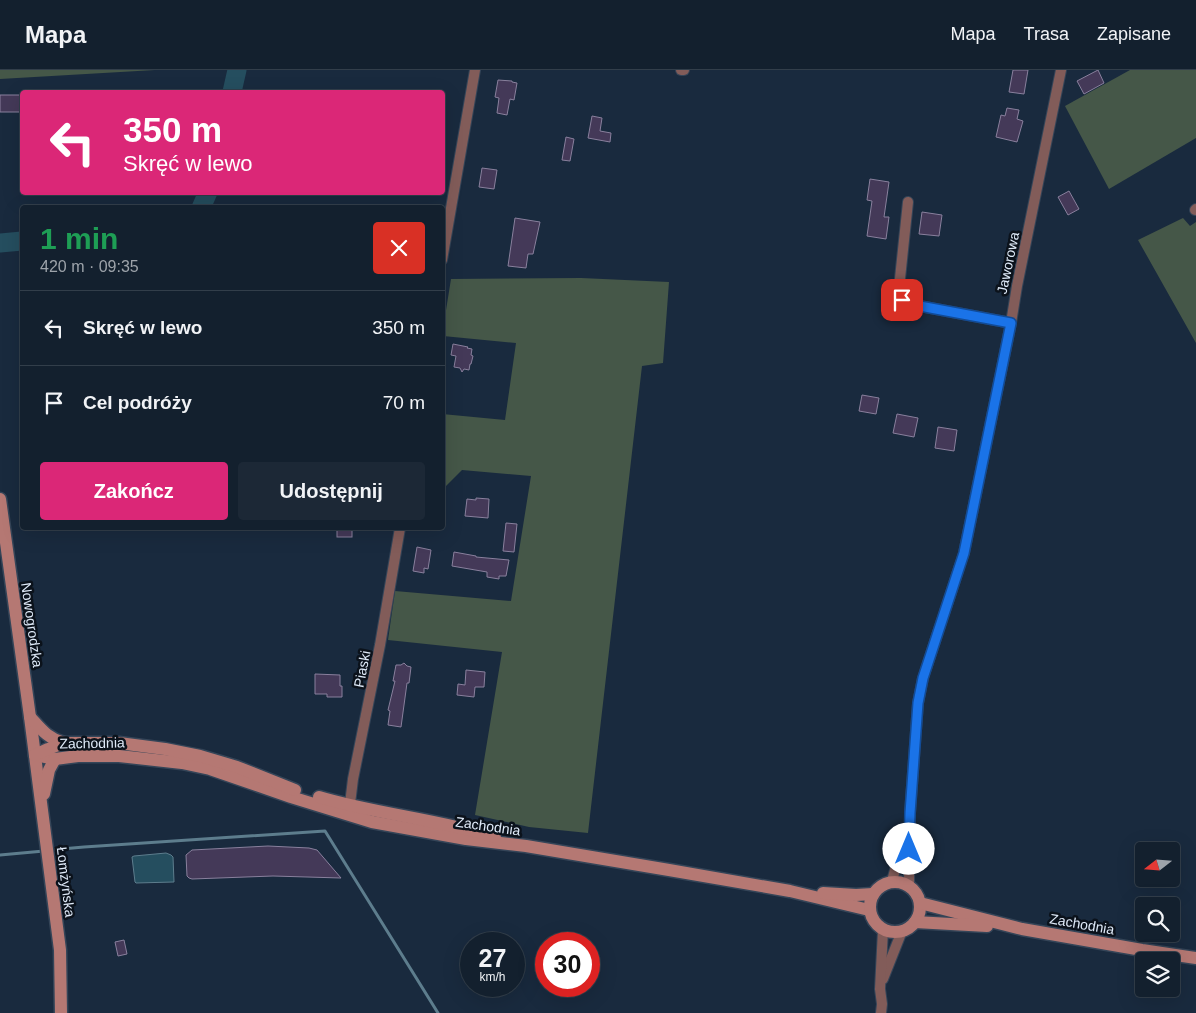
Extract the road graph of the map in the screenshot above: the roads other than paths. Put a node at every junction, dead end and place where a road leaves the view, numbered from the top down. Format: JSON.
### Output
{"nodes":[{"id":1,"x":475,"y":70,"type":"edge"},
{"id":2,"x":1062,"y":70,"type":"edge"},
{"id":3,"x":908,"y":202,"type":"dead end"},
{"id":4,"x":445,"y":243,"type":"edge"},
{"id":5,"x":1011,"y":323,"type":"junction"},
{"id":6,"x":0,"y":499,"type":"edge"},
{"id":7,"x":400,"y":530,"type":"edge"},
{"id":8,"x":30,"y":716,"type":"junction"},
{"id":9,"x":64,"y":743,"type":"junction"},
{"id":10,"x":35,"y":755,"type":"junction"},
{"id":11,"x":55,"y":759,"type":"junction"},
{"id":12,"x":42,"y":807,"type":"junction"},
{"id":13,"x":349,"y":810,"type":"junction"},
{"id":14,"x":910,"y":813,"type":"junction"},
{"id":15,"x":892,"y":881,"type":"junction"},
{"id":16,"x":909,"y":886,"type":"junction"},
{"id":17,"x":790,"y":891,"type":"junction"},
{"id":18,"x":873,"y":894,"type":"junction"},
{"id":19,"x":920,"y":903,"type":"junction"},
{"id":20,"x":869,"y":910,"type":"junction"},
{"id":21,"x":915,"y":922,"type":"junction"},
{"id":22,"x":1022,"y":929,"type":"junction"},
{"id":23,"x":883,"y":930,"type":"junction"},
{"id":24,"x":902,"y":931,"type":"junction"},
{"id":25,"x":1196,"y":958,"type":"edge"},
{"id":26,"x":880,"y":989,"type":"junction"},
{"id":27,"x":61,"y":1013,"type":"edge"},
{"id":28,"x":881,"y":1013,"type":"edge"}],
"edges":[{"from":1,"to":4,"type":"street"},
{"from":2,"to":5,"type":"street","name":"Jaworowa"},
{"from":3,"to":5,"type":"street"},
{"from":5,"to":14,"type":"street","name":"Jaworowa"},
{"from":6,"to":8,"type":"main road","name":"Nowogrodzka"},
{"from":7,"to":13,"type":"street","name":"Piaski"},
{"from":8,"to":9,"type":"main road"},
{"from":8,"to":10,"type":"main road","name":"Nowogrodzka"},
{"from":9,"to":10,"type":"main road","name":"Zachodnia"},
{"from":9,"to":13,"type":"main road","name":"Zachodnia"},
{"from":10,"to":11,"type":"main road","name":"Zachodnia"},
{"from":10,"to":12,"type":"main road","name":"Łomżyńska"},
{"from":11,"to":12,"type":"main road"},
{"from":11,"to":13,"type":"main road","name":"Zachodnia"},
{"from":12,"to":27,"type":"main road","name":"Łomżyńska"},
{"from":13,"to":17,"type":"main road","name":"Zachodnia"},
{"from":14,"to":15,"type":"street","name":"Jaworowa"},
{"from":14,"to":16,"type":"street","name":"Jaworowa"},
{"from":15,"to":16,"type":"main road"},
{"from":15,"to":18,"type":"main road"},
{"from":16,"to":19,"type":"main road"},
{"from":17,"to":18,"type":"main road","name":"Zachodnia"},
{"from":17,"to":20,"type":"main road","name":"Zachodnia"},
{"from":18,"to":20,"type":"main road"},
{"from":19,"to":21,"type":"main road"},
{"from":19,"to":22,"type":"main road","name":"Zachodnia"},
{"from":20,"to":23,"type":"main road"},
{"from":21,"to":22,"type":"main road","name":"Zachodnia"},
{"from":21,"to":24,"type":"main road"},
{"from":22,"to":25,"type":"main road","name":"Zachodnia"},
{"from":23,"to":24,"type":"main road"},
{"from":23,"to":26,"type":"street"},
{"from":24,"to":26,"type":"street"},
{"from":26,"to":28,"type":"street"}]}
